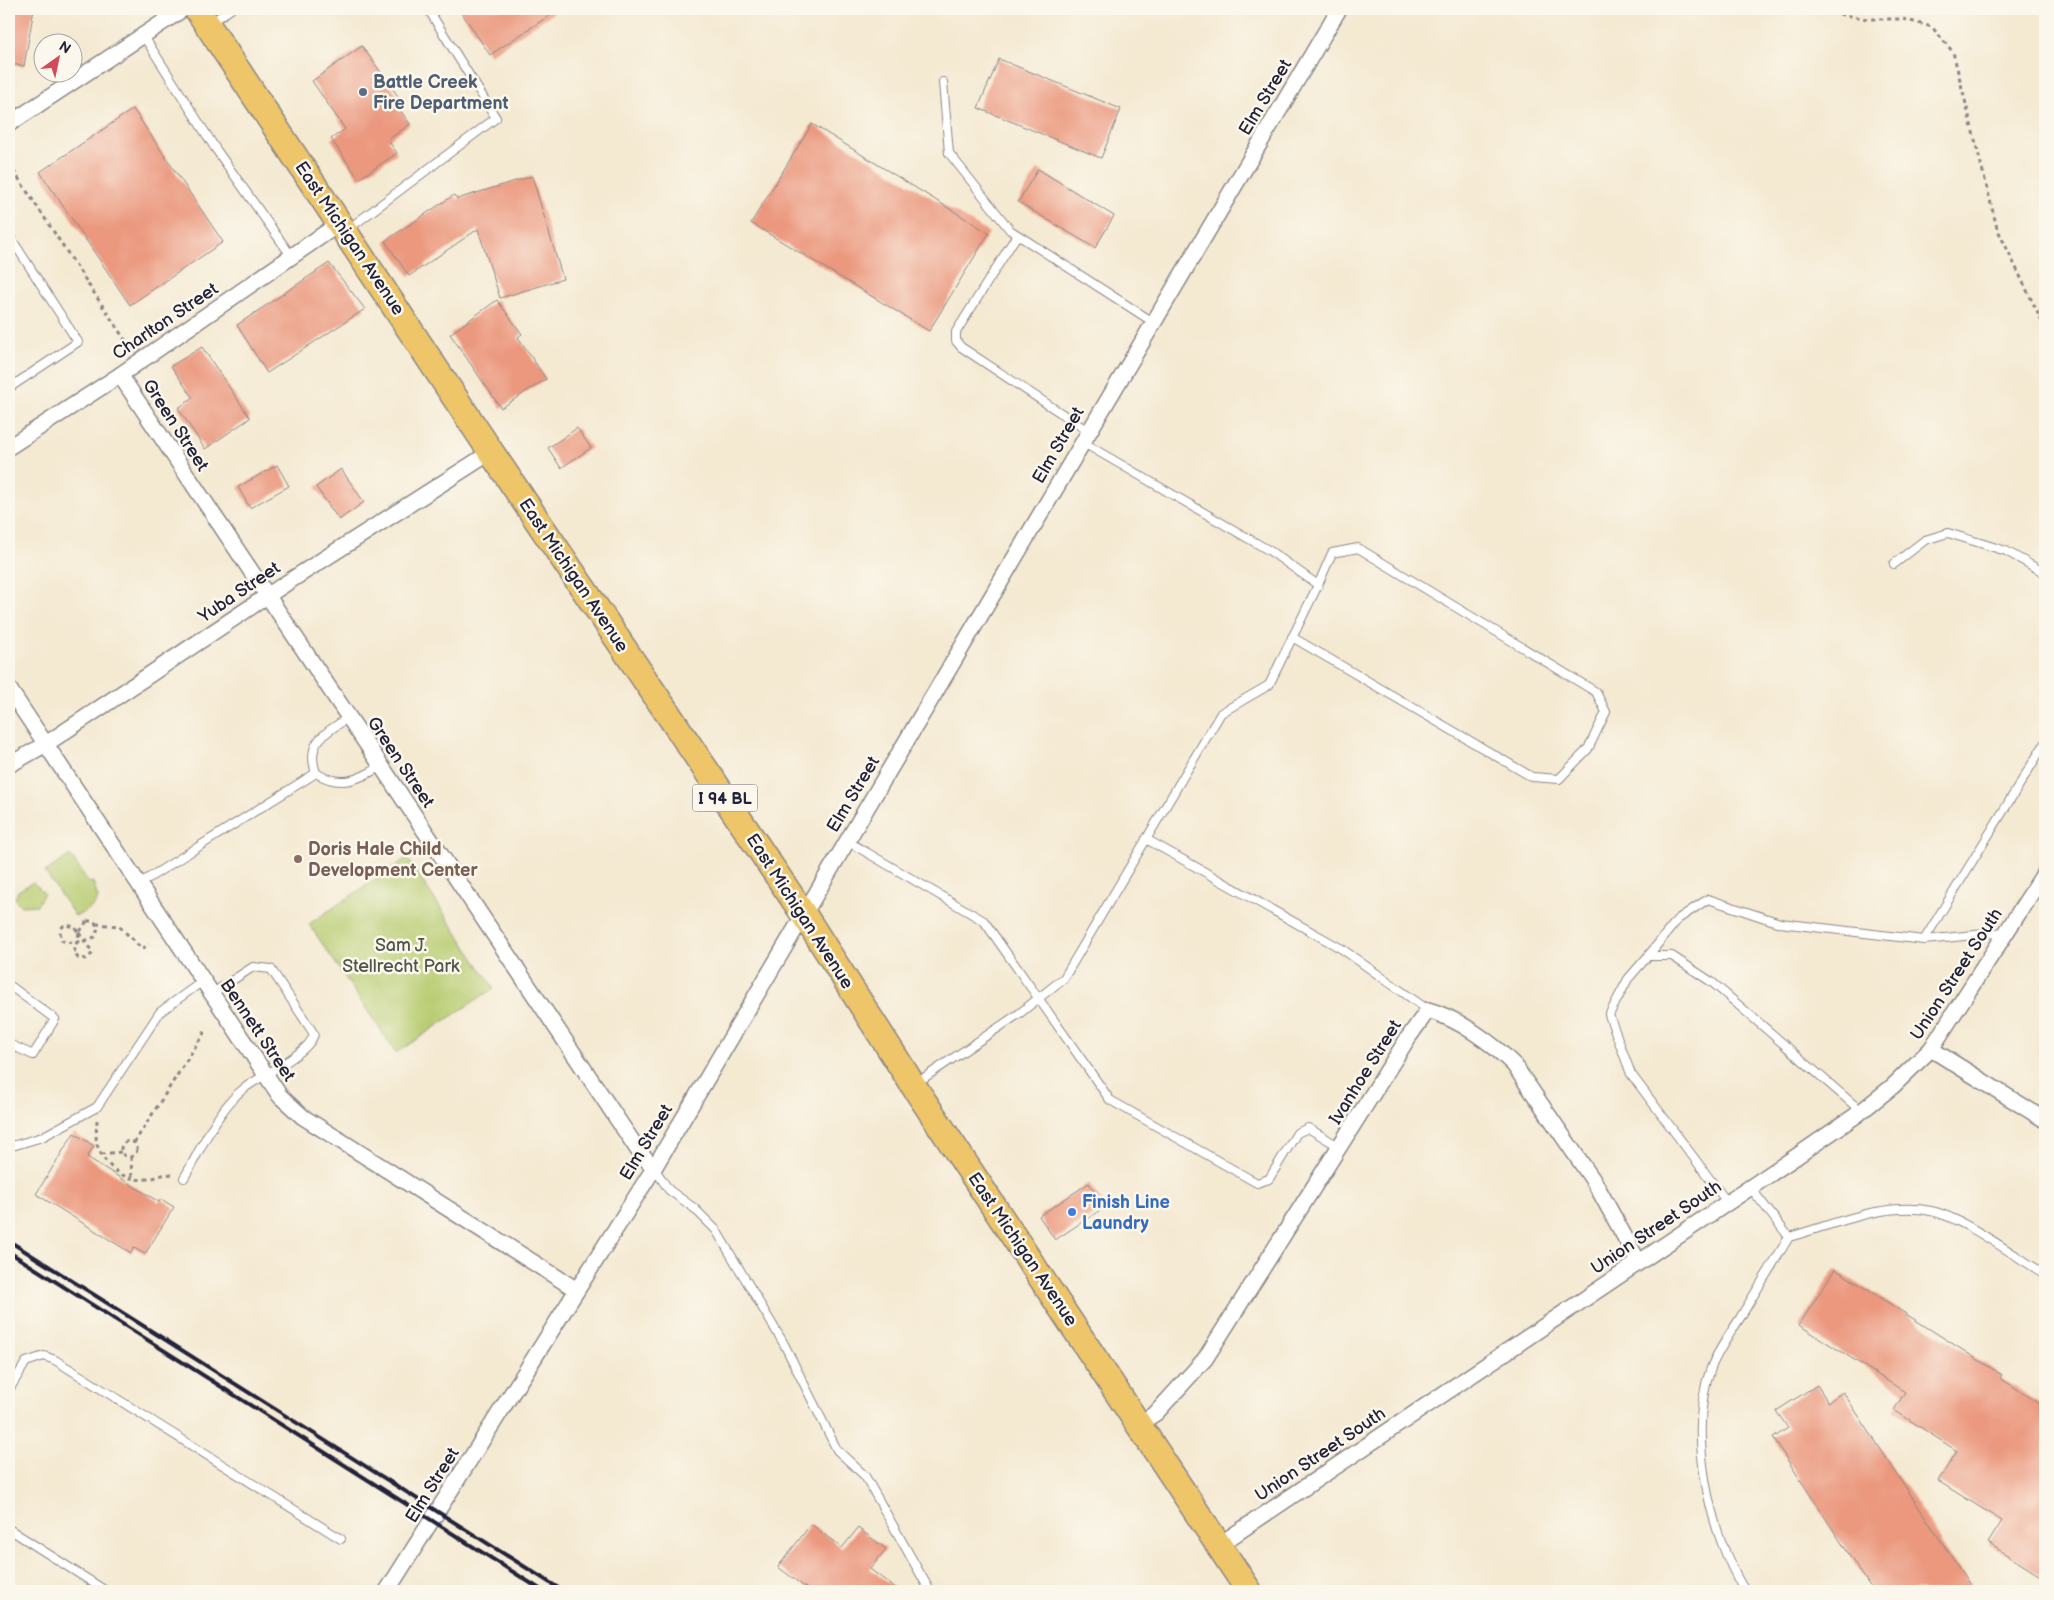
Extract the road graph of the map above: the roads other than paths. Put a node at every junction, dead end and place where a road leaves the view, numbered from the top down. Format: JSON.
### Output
{"nodes":[{"id":1,"x":183,"y":9,"type":"edge"},
{"id":2,"x":231,"y":9,"type":"edge"},
{"id":3,"x":428,"y":9,"type":"edge"},
{"id":4,"x":1339,"y":9,"type":"edge"},
{"id":5,"x":202,"y":17,"type":"edge"},
{"id":6,"x":143,"y":35,"type":"junction"},
{"id":7,"x":943,"y":82,"type":"dead end"},
{"id":8,"x":9,"y":124,"type":"edge"},
{"id":9,"x":343,"y":227,"type":"junction"},
{"id":10,"x":9,"y":235,"type":"edge"},
{"id":11,"x":1017,"y":235,"type":"junction"},
{"id":12,"x":292,"y":258,"type":"junction"},
{"id":13,"x":1153,"y":322,"type":"junction"},
{"id":14,"x":120,"y":375,"type":"junction"},
{"id":15,"x":9,"y":388,"type":"edge"},
{"id":16,"x":1085,"y":437,"type":"junction"},
{"id":17,"x":9,"y":448,"type":"edge"},
{"id":18,"x":491,"y":452,"type":"junction"},
{"id":19,"x":1894,"y":564,"type":"dead end"},
{"id":20,"x":2045,"y":573,"type":"edge"},
{"id":21,"x":1318,"y":585,"type":"junction"},
{"id":22,"x":266,"y":596,"type":"junction"},
{"id":23,"x":1292,"y":637,"type":"junction"},
{"id":24,"x":9,"y":689,"type":"edge"},
{"id":25,"x":349,"y":717,"type":"junction"},
{"id":26,"x":2045,"y":743,"type":"edge"},
{"id":27,"x":46,"y":744,"type":"junction"},
{"id":28,"x":9,"y":766,"type":"edge"},
{"id":29,"x":381,"y":766,"type":"junction"},
{"id":30,"x":316,"y":773,"type":"junction"},
{"id":31,"x":1146,"y":839,"type":"junction"},
{"id":32,"x":847,"y":841,"type":"junction"},
{"id":33,"x":2045,"y":872,"type":"edge"},
{"id":34,"x":139,"y":884,"type":"junction"},
{"id":35,"x":804,"y":915,"type":"junction"},
{"id":36,"x":2006,"y":932,"type":"junction"},
{"id":37,"x":1924,"y":940,"type":"junction"},
{"id":38,"x":1648,"y":956,"type":"junction"},
{"id":39,"x":9,"y":985,"type":"edge"},
{"id":40,"x":207,"y":987,"type":"junction"},
{"id":41,"x":1038,"y":998,"type":"junction"},
{"id":42,"x":1428,"y":1010,"type":"junction"},
{"id":43,"x":9,"y":1044,"type":"edge"},
{"id":44,"x":1931,"y":1049,"type":"junction"},
{"id":45,"x":264,"y":1074,"type":"junction"},
{"id":46,"x":913,"y":1085,"type":"junction"},
{"id":47,"x":1861,"y":1111,"type":"junction"},
{"id":48,"x":2045,"y":1120,"type":"edge"},
{"id":49,"x":9,"y":1147,"type":"edge"},
{"id":50,"x":1340,"y":1147,"type":"junction"},
{"id":51,"x":654,"y":1168,"type":"junction"},
{"id":52,"x":184,"y":1178,"type":"road end"},
{"id":53,"x":1750,"y":1187,"type":"junction"},
{"id":54,"x":1727,"y":1202,"type":"junction"},
{"id":55,"x":1789,"y":1237,"type":"junction"},
{"id":56,"x":1638,"y":1261,"type":"junction"},
{"id":57,"x":2045,"y":1274,"type":"edge"},
{"id":58,"x":577,"y":1290,"type":"junction"},
{"id":59,"x":9,"y":1390,"type":"edge"},
{"id":60,"x":1139,"y":1424,"type":"junction"},
{"id":61,"x":9,"y":1528,"type":"edge"},
{"id":62,"x":341,"y":1539,"type":"dead end"},
{"id":63,"x":1219,"y":1545,"type":"junction"},
{"id":64,"x":106,"y":1591,"type":"edge"},
{"id":65,"x":388,"y":1591,"type":"edge"},
{"id":66,"x":930,"y":1591,"type":"edge"},
{"id":67,"x":1249,"y":1591,"type":"edge"},
{"id":68,"x":1745,"y":1591,"type":"edge"}],
"edges":[{"from":1,"to":6,"type":"street"},
{"from":2,"to":5,"type":"lane"},
{"from":3,"to":9,"type":"lane"},
{"from":4,"to":13,"type":"street","name":"Elm Street"},
{"from":5,"to":9,"type":"highway","name":"East Michigan Avenue","number":"I 94 BL"},
{"from":6,"to":8,"type":"street"},
{"from":6,"to":12,"type":"lane"},
{"from":7,"to":11,"type":"lane"},
{"from":9,"to":12,"type":"street","name":"Charlton Street"},
{"from":9,"to":18,"type":"highway","name":"East Michigan Avenue","number":"I 94 BL"},
{"from":10,"to":15,"type":"lane"},
{"from":11,"to":13,"type":"lane"},
{"from":11,"to":16,"type":"lane"},
{"from":12,"to":14,"type":"street","name":"Charlton Street"},
{"from":13,"to":16,"type":"street","name":"Elm Street"},
{"from":14,"to":17,"type":"street","name":"Charlton Street"},
{"from":14,"to":22,"type":"street","name":"Green Street"},
{"from":16,"to":21,"type":"lane"},
{"from":16,"to":32,"type":"street","name":"Elm Street"},
{"from":18,"to":22,"type":"street","name":"Yuba Street"},
{"from":18,"to":35,"type":"highway","name":"East Michigan Avenue","number":"I 94 BL"},
{"from":19,"to":20,"type":"lane"},
{"from":21,"to":23,"type":"lane"},
{"from":21,"to":23,"type":"lane"},
{"from":22,"to":25,"type":"street","name":"Green Street"},
{"from":22,"to":27,"type":"street","name":"Yuba Street"},
{"from":23,"to":31,"type":"lane"},
{"from":24,"to":27,"type":"street","name":"Bennett Street"},
{"from":25,"to":29,"type":"street","name":"Green Street"},
{"from":25,"to":30,"type":"lane"},
{"from":26,"to":37,"type":"lane"},
{"from":27,"to":28,"type":"street","name":"Yuba Street"},
{"from":27,"to":34,"type":"street","name":"Bennett Street"},
{"from":29,"to":30,"type":"lane"},
{"from":29,"to":51,"type":"street","name":"Green Street"},
{"from":30,"to":34,"type":"lane"},
{"from":31,"to":41,"type":"lane"},
{"from":31,"to":42,"type":"lane"},
{"from":32,"to":35,"type":"street","name":"Elm Street"},
{"from":32,"to":41,"type":"lane"},
{"from":33,"to":36,"type":"street","name":"Union Street South"},
{"from":34,"to":40,"type":"street","name":"Bennett Street"},
{"from":35,"to":46,"type":"highway","name":"East Michigan Avenue","number":"I 94 BL"},
{"from":35,"to":51,"type":"street","name":"Elm Street"},
{"from":36,"to":37,"type":"lane"},
{"from":36,"to":44,"type":"street","name":"Union Street South"},
{"from":37,"to":38,"type":"lane"},
{"from":38,"to":47,"type":"lane"},
{"from":38,"to":54,"type":"lane"},
{"from":39,"to":43,"type":"lane"},
{"from":40,"to":45,"type":"street","name":"Bennett Street"},
{"from":40,"to":45,"type":"lane"},
{"from":40,"to":49,"type":"lane"},
{"from":41,"to":46,"type":"lane"},
{"from":41,"to":50,"type":"lane"},
{"from":42,"to":50,"type":"street","name":"Ivanhoe Street"},
{"from":42,"to":56,"type":"street"},
{"from":44,"to":47,"type":"street","name":"Union Street South"},
{"from":44,"to":48,"type":"street"},
{"from":45,"to":52,"type":"lane"},
{"from":45,"to":58,"type":"street","name":"Bennett Street"},
{"from":46,"to":60,"type":"highway","name":"East Michigan Avenue","number":"I 94 BL"},
{"from":47,"to":53,"type":"street","name":"Union Street South"},
{"from":50,"to":60,"type":"street","name":"Ivanhoe Street"},
{"from":51,"to":58,"type":"street","name":"Elm Street"},
{"from":51,"to":66,"type":"lane"},
{"from":53,"to":54,"type":"street","name":"Union Street South"},
{"from":53,"to":55,"type":"lane"},
{"from":54,"to":56,"type":"street","name":"Union Street South"},
{"from":55,"to":57,"type":"lane"},
{"from":55,"to":68,"type":"lane"},
{"from":56,"to":63,"type":"street","name":"Union Street South"},
{"from":58,"to":65,"type":"street","name":"Elm Street"},
{"from":59,"to":62,"type":"lane"},
{"from":60,"to":63,"type":"highway","name":"East Michigan Avenue","number":"I 94 BL"},
{"from":61,"to":64,"type":"lane"},
{"from":63,"to":67,"type":"highway","name":"East Michigan Avenue","number":"I 94 BL"}]}
